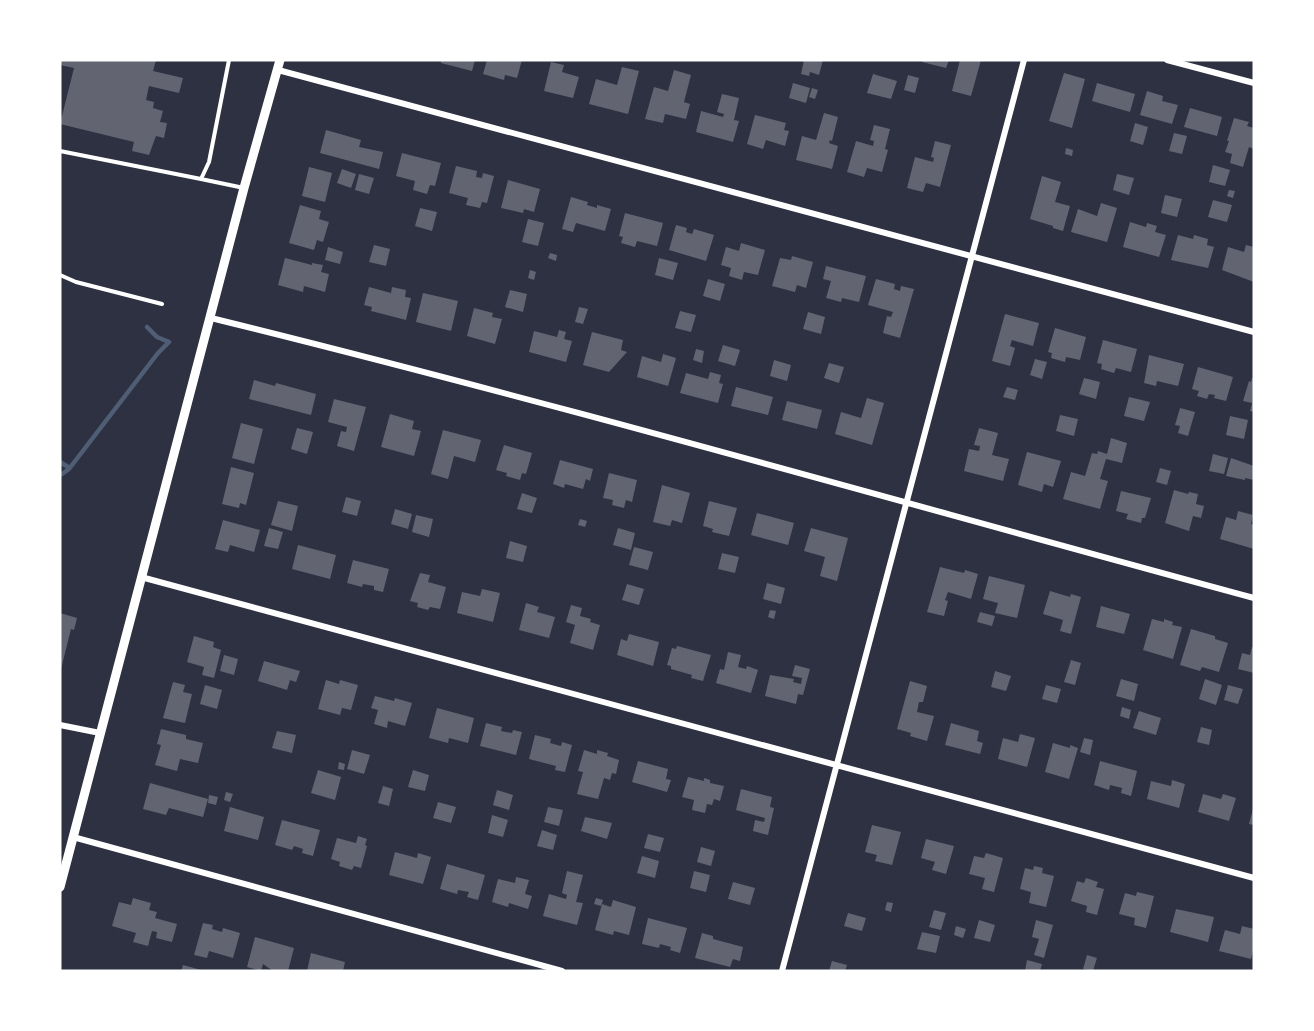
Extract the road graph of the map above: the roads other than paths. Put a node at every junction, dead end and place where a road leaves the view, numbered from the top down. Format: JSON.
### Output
{"nodes":[{"id":1,"x":229,"y":60,"type":"edge"},
{"id":2,"x":1024,"y":60,"type":"edge"},
{"id":3,"x":1167,"y":60,"type":"edge"},
{"id":4,"x":279,"y":65,"type":"edge"},
{"id":5,"x":1254,"y":83,"type":"edge"},
{"id":6,"x":60,"y":151,"type":"edge"},
{"id":7,"x":201,"y":179,"type":"junction"},
{"id":8,"x":244,"y":188,"type":"junction"},
{"id":9,"x":972,"y":256,"type":"junction"},
{"id":10,"x":60,"y":275,"type":"edge"},
{"id":11,"x":162,"y":304,"type":"dead end"},
{"id":12,"x":211,"y":318,"type":"junction"},
{"id":13,"x":1254,"y":332,"type":"edge"},
{"id":14,"x":906,"y":504,"type":"junction"},
{"id":15,"x":141,"y":577,"type":"junction"},
{"id":16,"x":1254,"y":598,"type":"edge"},
{"id":17,"x":60,"y":725,"type":"edge"},
{"id":18,"x":100,"y":733,"type":"junction"},
{"id":19,"x":837,"y":766,"type":"junction"},
{"id":20,"x":73,"y":837,"type":"junction"},
{"id":21,"x":1254,"y":878,"type":"edge"},
{"id":22,"x":60,"y":887,"type":"edge"},
{"id":23,"x":562,"y":971,"type":"edge"},
{"id":24,"x":782,"y":971,"type":"edge"}],
"edges":[{"from":1,"to":7,"type":"lane"},
{"from":2,"to":9,"type":"street"},
{"from":3,"to":5,"type":"street"},
{"from":4,"to":8,"type":"street"},
{"from":4,"to":9,"type":"street"},
{"from":6,"to":7,"type":"lane"},
{"from":7,"to":8,"type":"lane"},
{"from":8,"to":12,"type":"street"},
{"from":9,"to":13,"type":"street"},
{"from":9,"to":14,"type":"street"},
{"from":10,"to":11,"type":"lane"},
{"from":12,"to":14,"type":"street"},
{"from":12,"to":15,"type":"street"},
{"from":14,"to":16,"type":"street"},
{"from":14,"to":19,"type":"street"},
{"from":15,"to":18,"type":"street"},
{"from":15,"to":19,"type":"street"},
{"from":17,"to":18,"type":"street"},
{"from":18,"to":20,"type":"street"},
{"from":19,"to":21,"type":"street"},
{"from":19,"to":24,"type":"street"},
{"from":20,"to":22,"type":"street"},
{"from":20,"to":23,"type":"street"}]}
